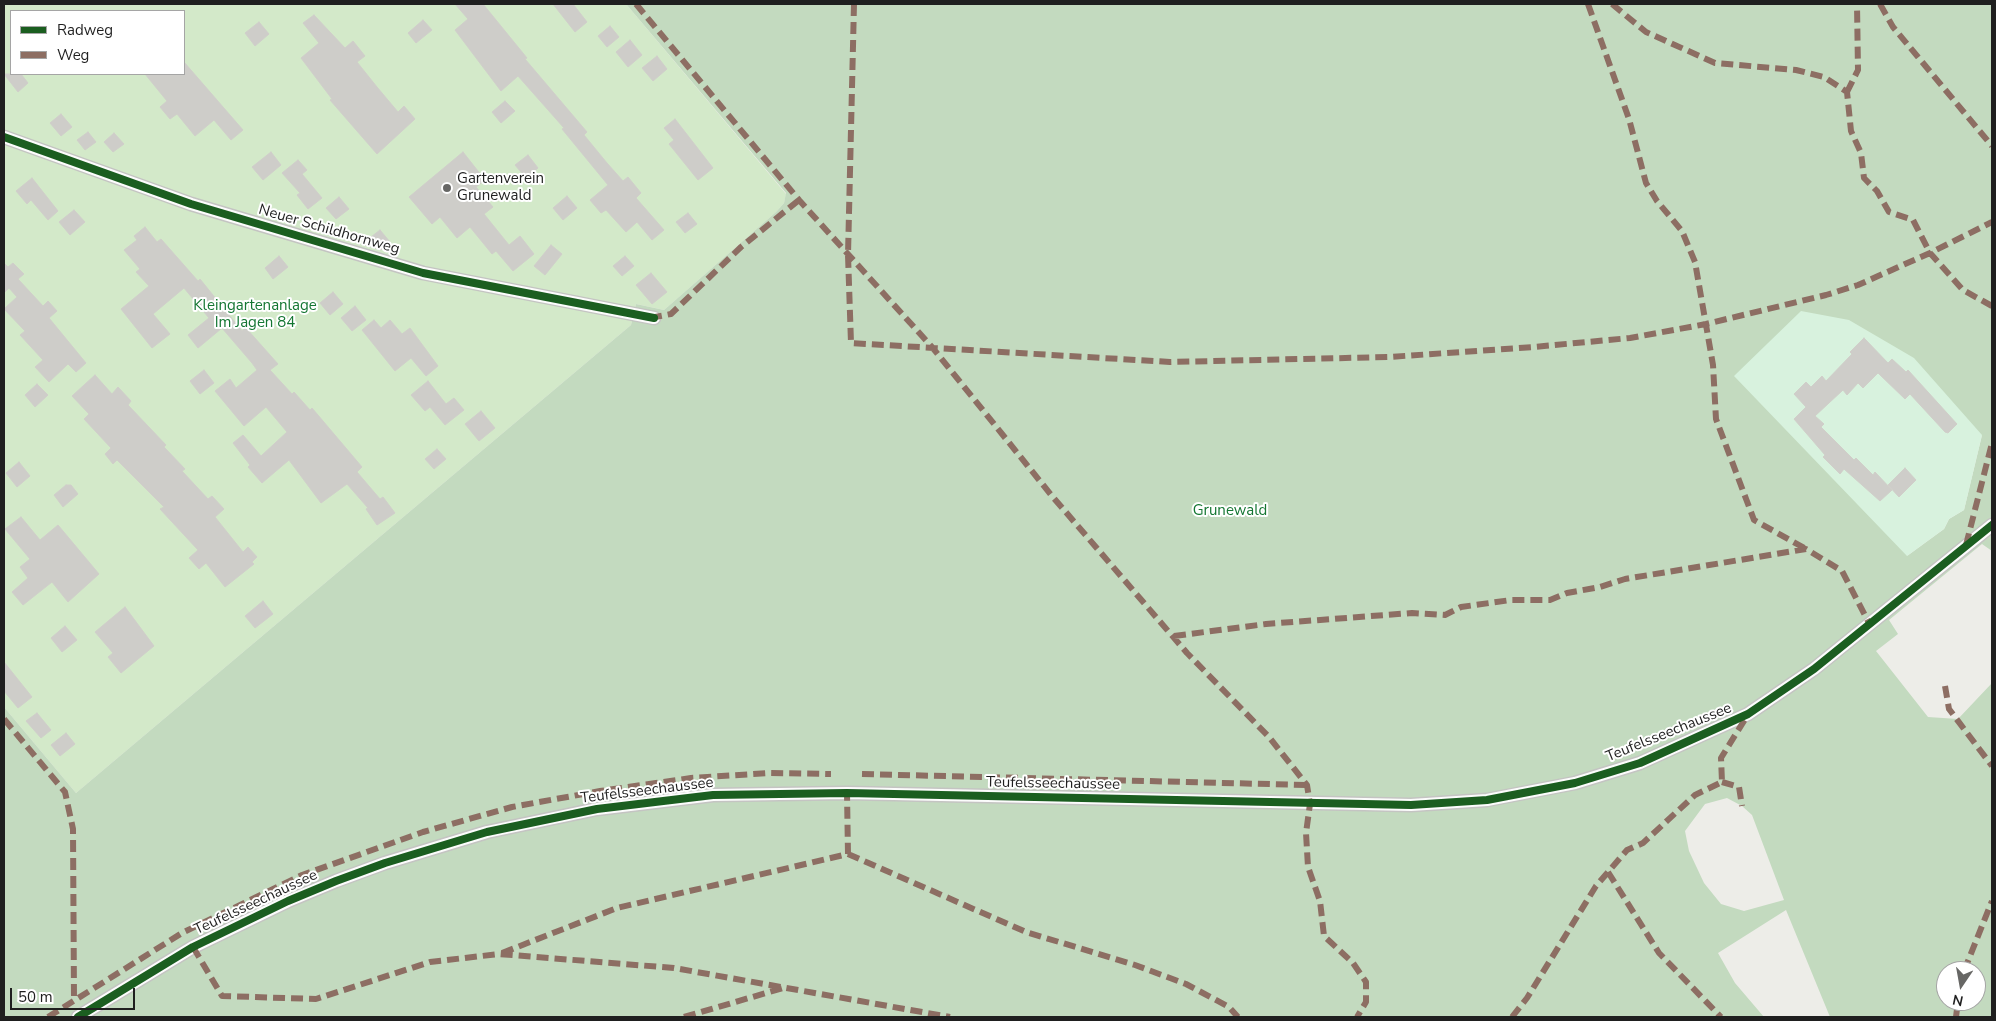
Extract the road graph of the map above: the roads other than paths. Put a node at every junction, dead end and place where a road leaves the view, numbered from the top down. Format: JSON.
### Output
{"nodes":[{"id":1,"x":4,"y":137,"type":"edge"},
{"id":2,"x":654,"y":318,"type":"dead end"},
{"id":3,"x":1992,"y":525,"type":"edge"},
{"id":4,"x":78,"y":1017,"type":"edge"}],
"edges":[{"from":1,"to":2,"type":"street","name":"Neuer Schildhornweg"},
{"from":3,"to":4,"type":"street","name":"Teufelsseechaussee"}]}
